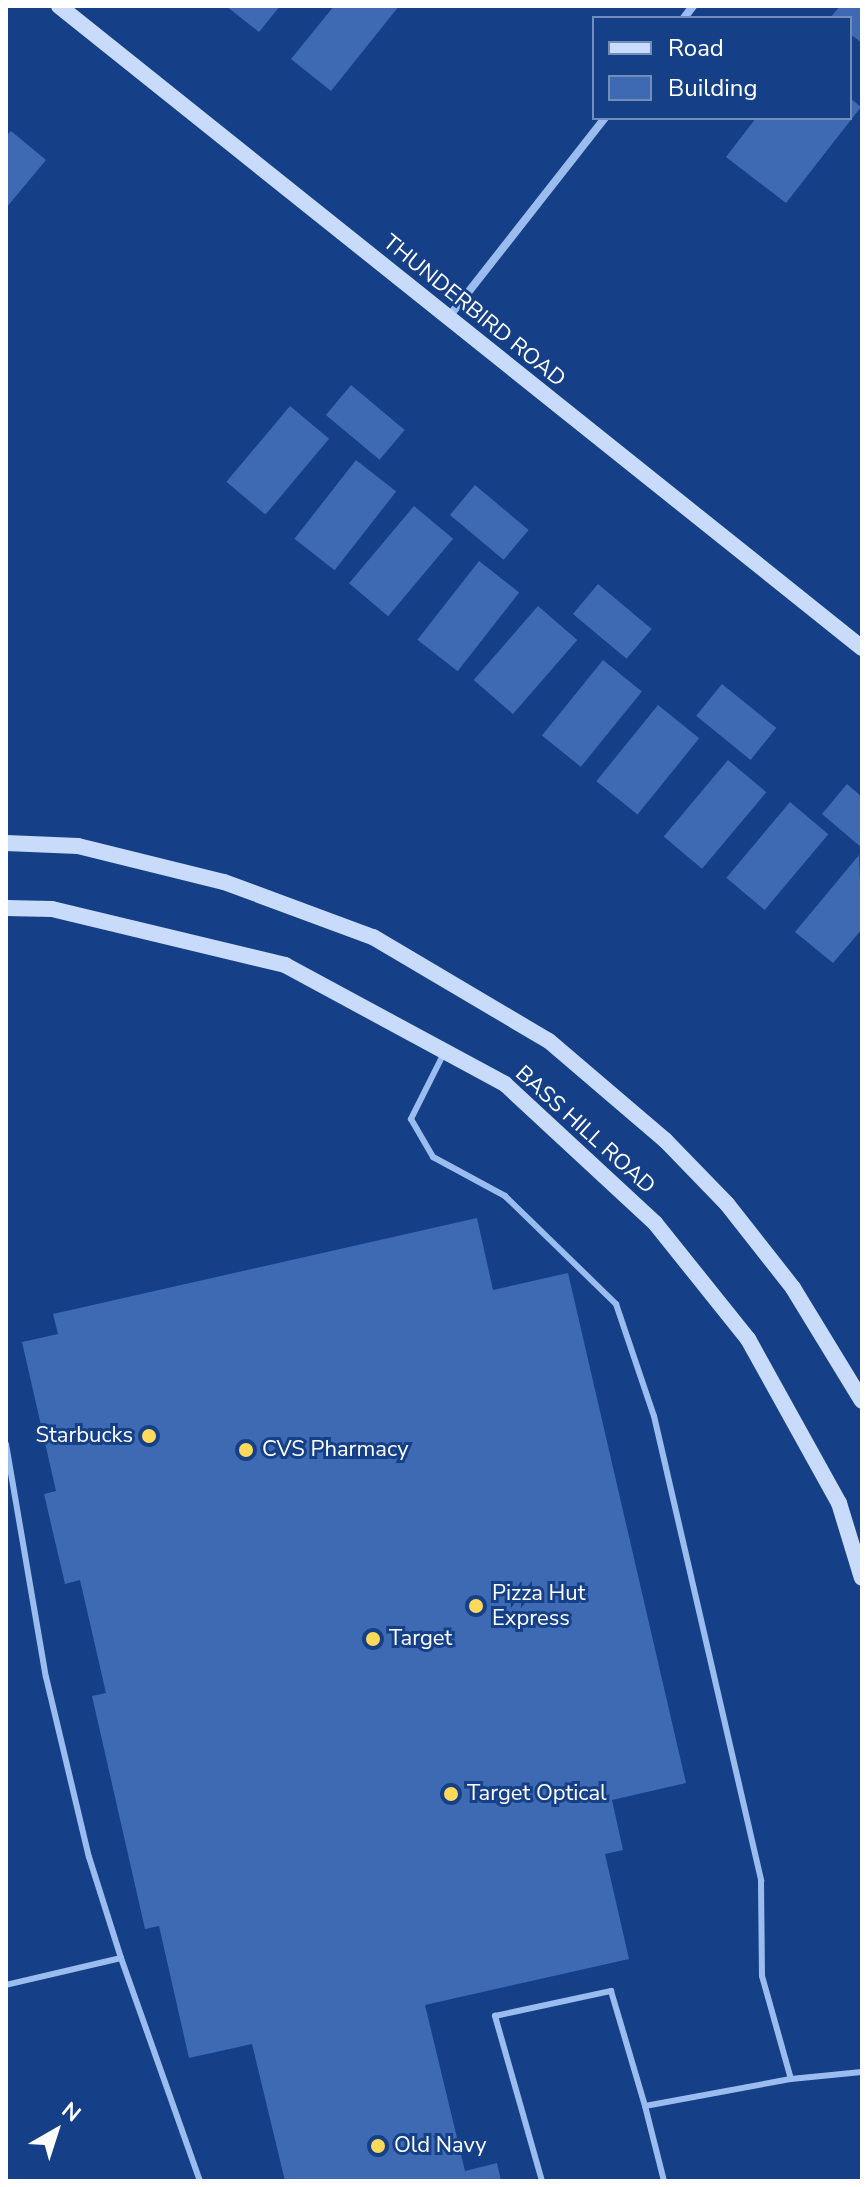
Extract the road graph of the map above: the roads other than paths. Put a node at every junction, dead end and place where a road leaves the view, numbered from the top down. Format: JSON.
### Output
{"nodes":[{"id":1,"x":59,"y":6,"type":"edge"},
{"id":2,"x":603,"y":120,"type":"edge"},
{"id":3,"x":448,"y":318,"type":"junction"},
{"id":4,"x":862,"y":648,"type":"edge"},
{"id":5,"x":6,"y":843,"type":"edge"},
{"id":6,"x":6,"y":908,"type":"edge"},
{"id":7,"x":445,"y":1052,"type":"junction"},
{"id":8,"x":862,"y":1401,"type":"edge"},
{"id":9,"x":6,"y":1444,"type":"edge"},
{"id":10,"x":862,"y":1578,"type":"edge"},
{"id":11,"x":121,"y":1958,"type":"junction"},
{"id":12,"x":6,"y":1985,"type":"edge"},
{"id":13,"x":862,"y":2072,"type":"edge"},
{"id":14,"x":791,"y":2079,"type":"junction"},
{"id":15,"x":645,"y":2106,"type":"junction"},
{"id":16,"x":200,"y":2181,"type":"edge"},
{"id":17,"x":542,"y":2181,"type":"edge"},
{"id":18,"x":664,"y":2181,"type":"edge"}],
"edges":[{"from":1,"to":3,"type":"main road","name":"THUNDERBIRD ROAD"},
{"from":2,"to":3,"type":"street"},
{"from":3,"to":4,"type":"main road","name":"THUNDERBIRD ROAD"},
{"from":5,"to":8,"type":"main road","name":"BASS HILL ROAD"},
{"from":6,"to":7,"type":"main road","name":"BASS HILL ROAD"},
{"from":7,"to":10,"type":"main road","name":"BASS HILL ROAD"},
{"from":7,"to":14,"type":"lane"},
{"from":9,"to":11,"type":"lane"},
{"from":11,"to":12,"type":"lane"},
{"from":11,"to":16,"type":"lane"},
{"from":13,"to":14,"type":"lane"},
{"from":14,"to":15,"type":"lane"},
{"from":15,"to":17,"type":"lane"},
{"from":15,"to":18,"type":"lane"}]}
